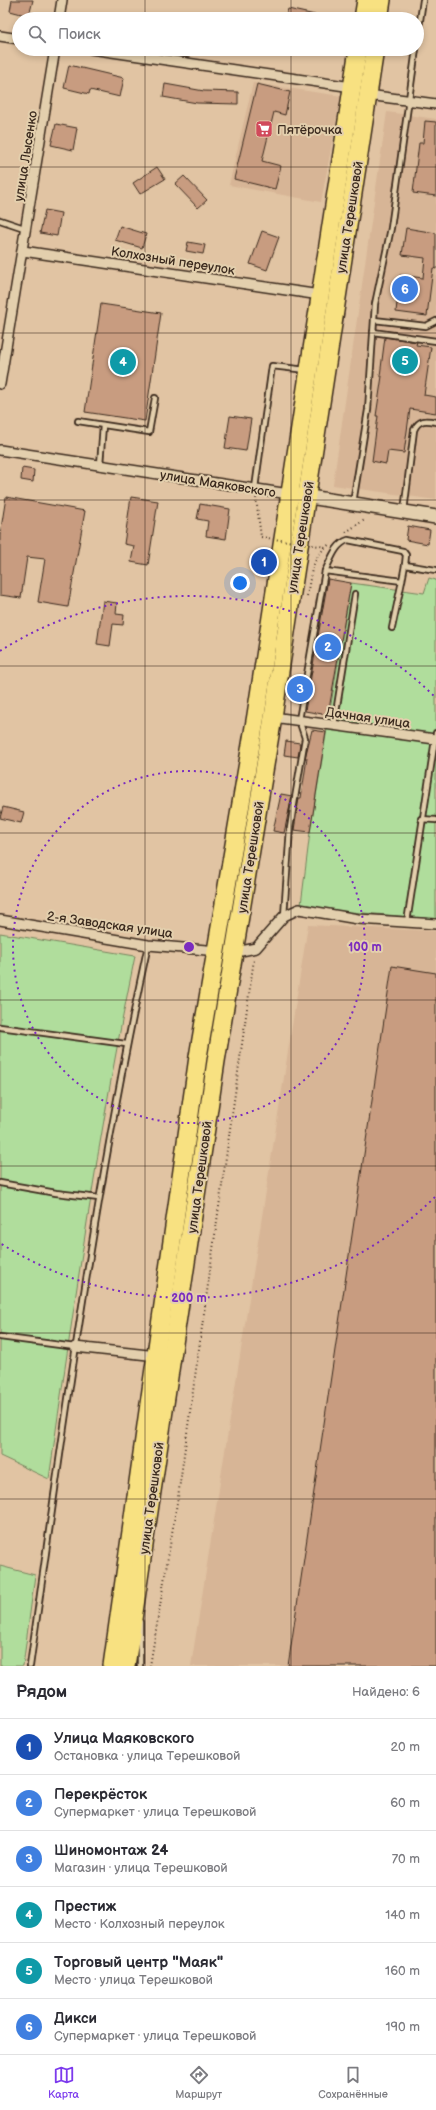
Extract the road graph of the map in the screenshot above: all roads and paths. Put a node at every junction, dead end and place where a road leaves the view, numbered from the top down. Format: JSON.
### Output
{"nodes":[{"id":1,"x":62,"y":0,"type":"edge"},
{"id":2,"x":366,"y":0,"type":"edge"},
{"id":3,"x":382,"y":0,"type":"edge"},
{"id":4,"x":423,"y":0,"type":"edge"},
{"id":5,"x":60,"y":12,"type":"edge"},
{"id":6,"x":364,"y":12,"type":"edge"},
{"id":7,"x":380,"y":12,"type":"edge"},
{"id":8,"x":421,"y":12,"type":"edge"},
{"id":9,"x":0,"y":36,"type":"edge"},
{"id":10,"x":12,"y":38,"type":"edge"},
{"id":11,"x":54,"y":56,"type":"edge"},
{"id":12,"x":139,"y":56,"type":"edge"},
{"id":13,"x":357,"y":56,"type":"edge"},
{"id":14,"x":374,"y":56,"type":"edge"},
{"id":15,"x":415,"y":56,"type":"edge"},
{"id":16,"x":352,"y":87,"type":"junction"},
{"id":17,"x":368,"y":95,"type":"junction"},
{"id":18,"x":408,"y":101,"type":"junction"},
{"id":19,"x":436,"y":104,"type":"edge"},
{"id":20,"x":0,"y":220,"type":"edge"},
{"id":21,"x":26,"y":229,"type":"junction"},
{"id":22,"x":23,"y":251,"type":"junction"},
{"id":23,"x":320,"y":296,"type":"junction"},
{"id":24,"x":374,"y":320,"type":"junction"},
{"id":25,"x":436,"y":321,"type":"edge"},
{"id":26,"x":373,"y":332,"type":"junction"},
{"id":27,"x":436,"y":341,"type":"edge"},
{"id":28,"x":307,"y":370,"type":"junction"},
{"id":29,"x":0,"y":384,"type":"edge"},
{"id":30,"x":155,"y":398,"type":"dead end"},
{"id":31,"x":78,"y":421,"type":"dead end"},
{"id":32,"x":436,"y":422,"type":"edge"},
{"id":33,"x":103,"y":425,"type":"junction"},
{"id":34,"x":0,"y":450,"type":"edge"},
{"id":35,"x":100,"y":465,"type":"junction"},
{"id":36,"x":255,"y":488,"type":"junction"},
{"id":37,"x":288,"y":494,"type":"junction"},
{"id":38,"x":307,"y":497,"type":"junction"},
{"id":39,"x":353,"y":504,"type":"junction"},
{"id":40,"x":403,"y":512,"type":"junction"},
{"id":41,"x":372,"y":515,"type":"dead end"},
{"id":42,"x":436,"y":517,"type":"edge"},
{"id":43,"x":343,"y":535,"type":"dead end"},
{"id":44,"x":331,"y":543,"type":"dead end"},
{"id":45,"x":326,"y":546,"type":"junction"},
{"id":46,"x":405,"y":565,"type":"junction"},
{"id":47,"x":436,"y":570,"type":"edge"},
{"id":48,"x":325,"y":571,"type":"junction"},
{"id":49,"x":402,"y":581,"type":"junction"},
{"id":50,"x":354,"y":594,"type":"dead end"},
{"id":51,"x":306,"y":602,"type":"dead end"},
{"id":52,"x":392,"y":628,"type":"dead end"},
{"id":53,"x":273,"y":717,"type":"junction"},
{"id":54,"x":299,"y":720,"type":"junction"},
{"id":55,"x":334,"y":725,"type":"junction"},
{"id":56,"x":436,"y":737,"type":"edge"},
{"id":57,"x":421,"y":819,"type":"junction"},
{"id":58,"x":436,"y":820,"type":"edge"},
{"id":59,"x":284,"y":916,"type":"junction"},
{"id":60,"x":0,"y":920,"type":"edge"},
{"id":61,"x":407,"y":922,"type":"junction"},
{"id":62,"x":436,"y":924,"type":"edge"},
{"id":63,"x":148,"y":944,"type":"junction"},
{"id":64,"x":256,"y":948,"type":"junction"},
{"id":65,"x":216,"y":951,"type":"junction"},
{"id":66,"x":234,"y":951,"type":"junction"},
{"id":67,"x":0,"y":1027,"type":"edge"},
{"id":68,"x":126,"y":1044,"type":"junction"},
{"id":69,"x":0,"y":1183,"type":"edge"},
{"id":70,"x":99,"y":1198,"type":"junction"},
{"id":71,"x":0,"y":1337,"type":"edge"},
{"id":72,"x":75,"y":1347,"type":"junction"},
{"id":73,"x":157,"y":1356,"type":"junction"},
{"id":74,"x":141,"y":1567,"type":"junction"},
{"id":75,"x":30,"y":1666,"type":"edge"},
{"id":76,"x":112,"y":1666,"type":"edge"},
{"id":77,"x":126,"y":1666,"type":"edge"},
{"id":78,"x":140,"y":1666,"type":"edge"},
{"id":79,"x":150,"y":1666,"type":"edge"}],
"edges":[{"from":1,"to":5,"type":"street"},
{"from":2,"to":6,"type":"highway"},
{"from":3,"to":7,"type":"highway"},
{"from":4,"to":8,"type":"lane"},
{"from":9,"to":10,"type":"street"},
{"from":11,"to":21,"type":"street","name":"улица Лысенко"},
{"from":12,"to":16,"type":"street"},
{"from":13,"to":16,"type":"highway","name":"улица Терешковой"},
{"from":14,"to":17,"type":"highway","name":"улица Терешковой"},
{"from":15,"to":18,"type":"lane"},
{"from":16,"to":23,"type":"highway","name":"улица Терешковой"},
{"from":17,"to":18,"type":"street"},
{"from":17,"to":38,"type":"highway","name":"улица Терешковой"},
{"from":18,"to":19,"type":"street"},
{"from":18,"to":24,"type":"lane"},
{"from":20,"to":21,"type":"lane"},
{"from":21,"to":22,"type":"street","name":"улица Лысенко"},
{"from":22,"to":23,"type":"street","name":"Колхозный переулок"},
{"from":22,"to":29,"type":"street","name":"улица Лысенко"},
{"from":23,"to":28,"type":"highway","name":"улица Терешковой"},
{"from":24,"to":25,"type":"lane"},
{"from":24,"to":26,"type":"lane"},
{"from":26,"to":27,"type":"lane"},
{"from":26,"to":39,"type":"lane"},
{"from":28,"to":36,"type":"lane"},
{"from":28,"to":37,"type":"highway","name":"улица Терешковой"},
{"from":30,"to":33,"type":"lane"},
{"from":31,"to":33,"type":"lane"},
{"from":32,"to":40,"type":"lane"},
{"from":33,"to":35,"type":"lane"},
{"from":34,"to":35,"type":"street","name":"улица Маяковского"},
{"from":35,"to":36,"type":"street","name":"улица Маяковского"},
{"from":36,"to":37,"type":"street","name":"улица Маяковского"},
{"from":36,"to":45,"type":"path","bridge":true},
{"from":37,"to":38,"type":"street","name":"улица Маяковского"},
{"from":37,"to":65,"type":"highway","name":"улица Терешковой"},
{"from":38,"to":39,"type":"street","name":"улица Маяковского"},
{"from":38,"to":53,"type":"highway","name":"улица Терешковой"},
{"from":39,"to":40,"type":"street","name":"улица Маяковского"},
{"from":40,"to":42,"type":"street","name":"улица Маяковского"},
{"from":41,"to":43,"type":"path"},
{"from":44,"to":45,"type":"path"},
{"from":45,"to":51,"type":"path"},
{"from":46,"to":47,"type":"lane"},
{"from":46,"to":48,"type":"lane"},
{"from":46,"to":49,"type":"lane"},
{"from":48,"to":49,"type":"lane"},
{"from":48,"to":54,"type":"lane"},
{"from":49,"to":52,"type":"lane"},
{"from":50,"to":55,"type":"lane"},
{"from":53,"to":54,"type":"street","name":"Дачная улица"},
{"from":53,"to":66,"type":"highway","name":"улица Терешковой"},
{"from":54,"to":55,"type":"street","name":"Дачная улица"},
{"from":54,"to":59,"type":"lane"},
{"from":55,"to":56,"type":"street","name":"Дачная улица"},
{"from":56,"to":57,"type":"lane"},
{"from":57,"to":58,"type":"lane"},
{"from":57,"to":61,"type":"lane"},
{"from":59,"to":61,"type":"street"},
{"from":59,"to":64,"type":"street"},
{"from":60,"to":63,"type":"street","name":"2-я Заводская улица"},
{"from":61,"to":62,"type":"street"},
{"from":63,"to":65,"type":"street","name":"2-я Заводская улица"},
{"from":63,"to":68,"type":"lane"},
{"from":64,"to":66,"type":"street","name":"2-я Заводская улица"},
{"from":64,"to":79,"type":"path"},
{"from":65,"to":66,"type":"street","name":"2-я Заводская улица"},
{"from":65,"to":73,"type":"highway","name":"улица Терешковой"},
{"from":66,"to":74,"type":"highway","name":"улица Терешковой"},
{"from":67,"to":68,"type":"lane"},
{"from":68,"to":70,"type":"lane"},
{"from":69,"to":70,"type":"lane"},
{"from":70,"to":72,"type":"lane"},
{"from":71,"to":72,"type":"lane"},
{"from":72,"to":73,"type":"street"},
{"from":72,"to":75,"type":"lane"},
{"from":73,"to":76,"type":"highway","name":"улица Терешковой"},
{"from":74,"to":77,"type":"highway","name":"улица Терешковой"},
{"from":74,"to":78,"type":"lane"}]}
